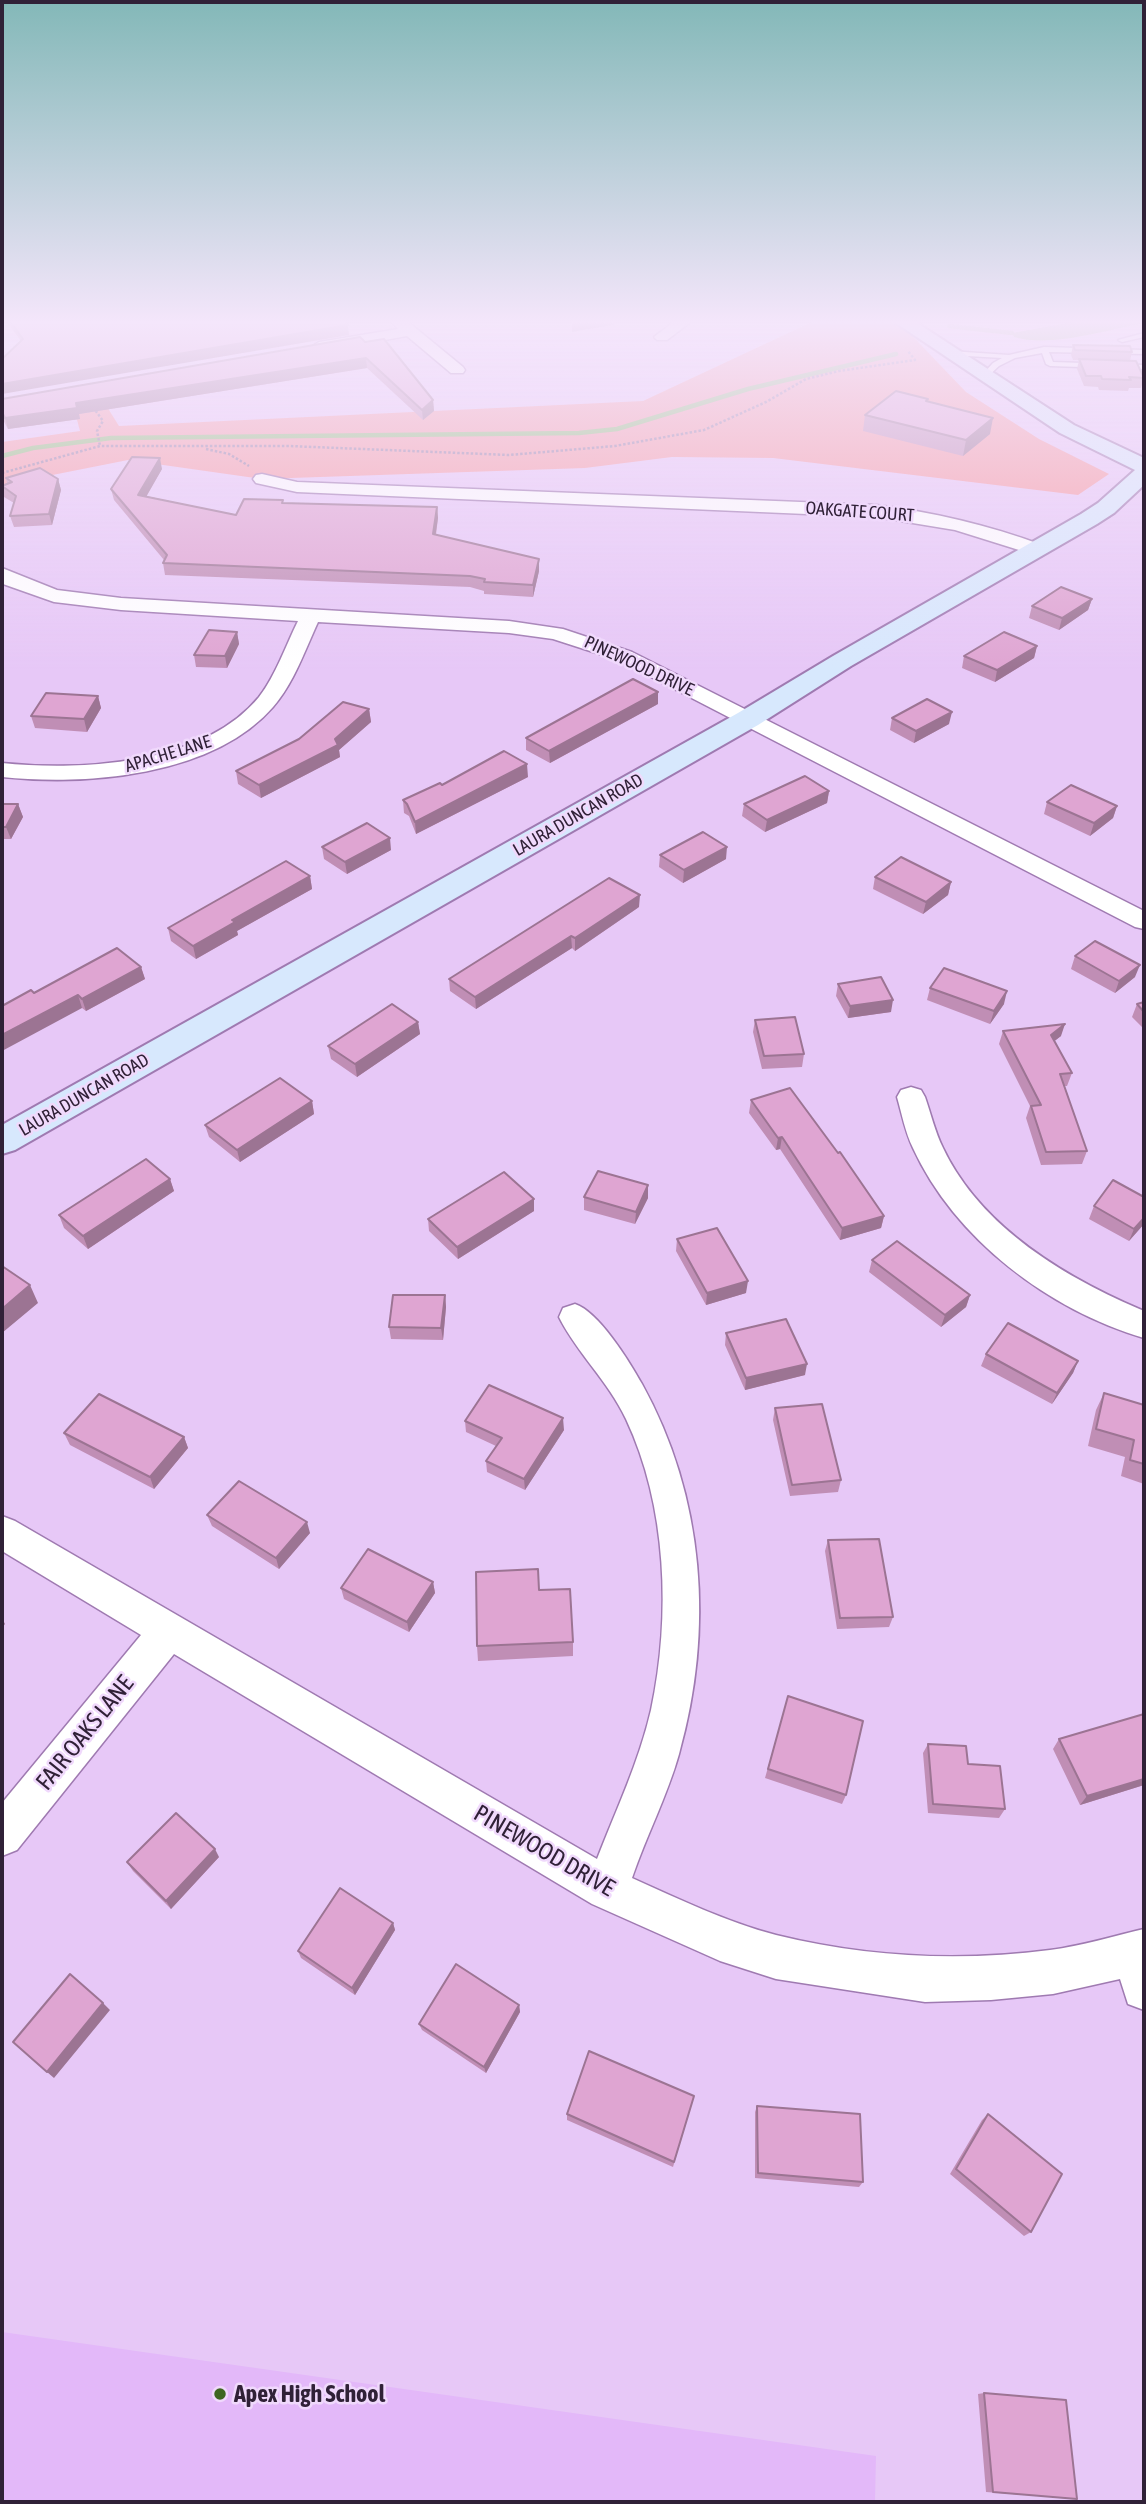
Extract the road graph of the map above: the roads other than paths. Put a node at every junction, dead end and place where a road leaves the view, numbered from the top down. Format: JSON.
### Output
{"nodes":[{"id":1,"x":1085,"y":438,"type":"edge"},
{"id":2,"x":1144,"y":466,"type":"edge"},
{"id":3,"x":1144,"y":474,"type":"edge"},
{"id":4,"x":262,"y":479,"type":"road end"},
{"id":5,"x":1035,"y":549,"type":"junction"},
{"id":6,"x":2,"y":574,"type":"edge"},
{"id":7,"x":311,"y":615,"type":"junction"},
{"id":8,"x":748,"y":719,"type":"junction"},
{"id":9,"x":2,"y":770,"type":"edge"},
{"id":10,"x":1140,"y":913,"type":"edge"},
{"id":11,"x":911,"y":1097,"type":"dead end"},
{"id":12,"x":2,"y":1141,"type":"edge"},
{"id":13,"x":575,"y":1317,"type":"dead end"},
{"id":14,"x":1144,"y":1325,"type":"edge"},
{"id":15,"x":2,"y":1532,"type":"edge"},
{"id":16,"x":169,"y":1630,"type":"junction"},
{"id":17,"x":2,"y":1835,"type":"edge"},
{"id":18,"x":607,"y":1889,"type":"junction"},
{"id":19,"x":1141,"y":1965,"type":"edge"}],
"edges":[{"from":1,"to":2,"type":"street"},
{"from":3,"to":5,"type":"street","name":"LAURA DUNCAN ROAD"},
{"from":4,"to":5,"type":"street","name":"OAKGATE COURT"},
{"from":5,"to":8,"type":"street","name":"LAURA DUNCAN ROAD"},
{"from":6,"to":7,"type":"street","name":"PINEWOOD DRIVE"},
{"from":7,"to":8,"type":"street","name":"PINEWOOD DRIVE"},
{"from":7,"to":9,"type":"street","name":"APACHE LANE"},
{"from":8,"to":10,"type":"street","name":"PINEWOOD DRIVE"},
{"from":8,"to":12,"type":"street","name":"LAURA DUNCAN ROAD"},
{"from":11,"to":14,"type":"street"},
{"from":13,"to":18,"type":"street"},
{"from":15,"to":16,"type":"street","name":"PINEWOOD DRIVE"},
{"from":16,"to":17,"type":"street","name":"FAIR OAKS LANE"},
{"from":16,"to":18,"type":"street","name":"PINEWOOD DRIVE"},
{"from":18,"to":19,"type":"street","name":"PINEWOOD DRIVE"}]}
